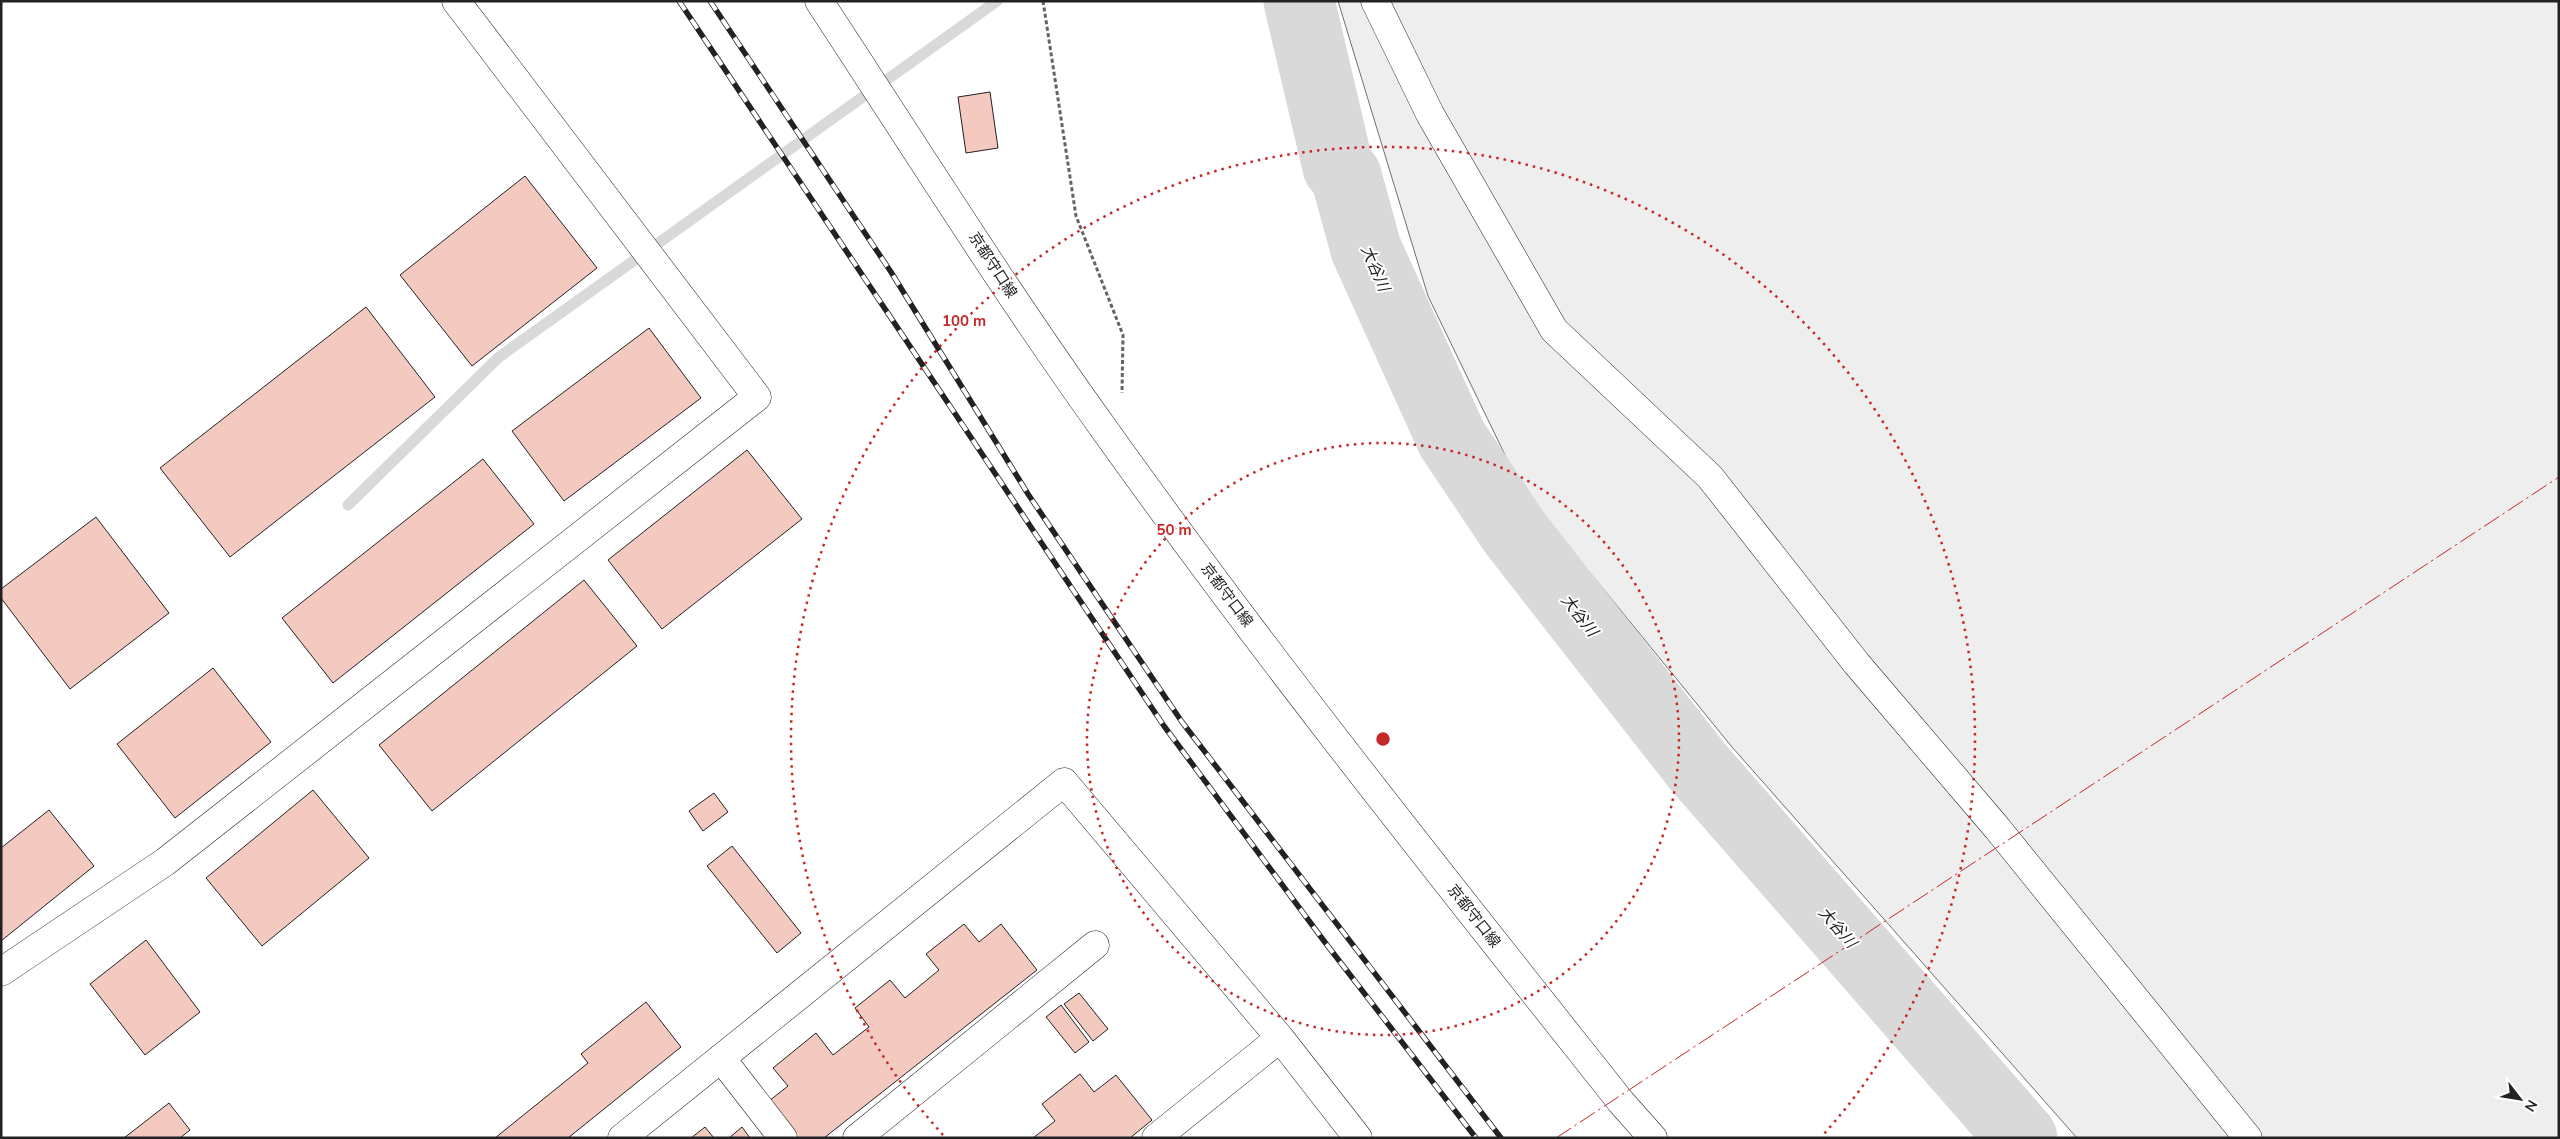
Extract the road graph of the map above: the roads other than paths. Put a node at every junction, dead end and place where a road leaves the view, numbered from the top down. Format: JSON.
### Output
{"nodes":[{"id":1,"x":456,"y":1,"type":"edge"},
{"id":2,"x":819,"y":1,"type":"edge"},
{"id":3,"x":1375,"y":1,"type":"edge"},
{"id":4,"x":1095,"y":945,"type":"dead end"},
{"id":5,"x":1,"y":972,"type":"edge"},
{"id":6,"x":1280,"y":1038,"type":"junction"},
{"id":7,"x":721,"y":1058,"type":"junction"},
{"id":8,"x":622,"y":1138,"type":"edge"},
{"id":9,"x":783,"y":1138,"type":"edge"},
{"id":10,"x":857,"y":1138,"type":"edge"},
{"id":11,"x":1156,"y":1138,"type":"edge"},
{"id":12,"x":1358,"y":1138,"type":"edge"},
{"id":13,"x":1653,"y":1138,"type":"edge"},
{"id":14,"x":2248,"y":1138,"type":"edge"}],
"edges":[{"from":1,"to":5,"type":"main road"},
{"from":2,"to":13,"type":"main road","name":"京都守口線"},
{"from":3,"to":14,"type":"main road"},
{"from":4,"to":10,"type":"main road"},
{"from":6,"to":7,"type":"main road"},
{"from":6,"to":11,"type":"main road"},
{"from":6,"to":12,"type":"main road"},
{"from":7,"to":8,"type":"main road"},
{"from":7,"to":9,"type":"main road"}]}
